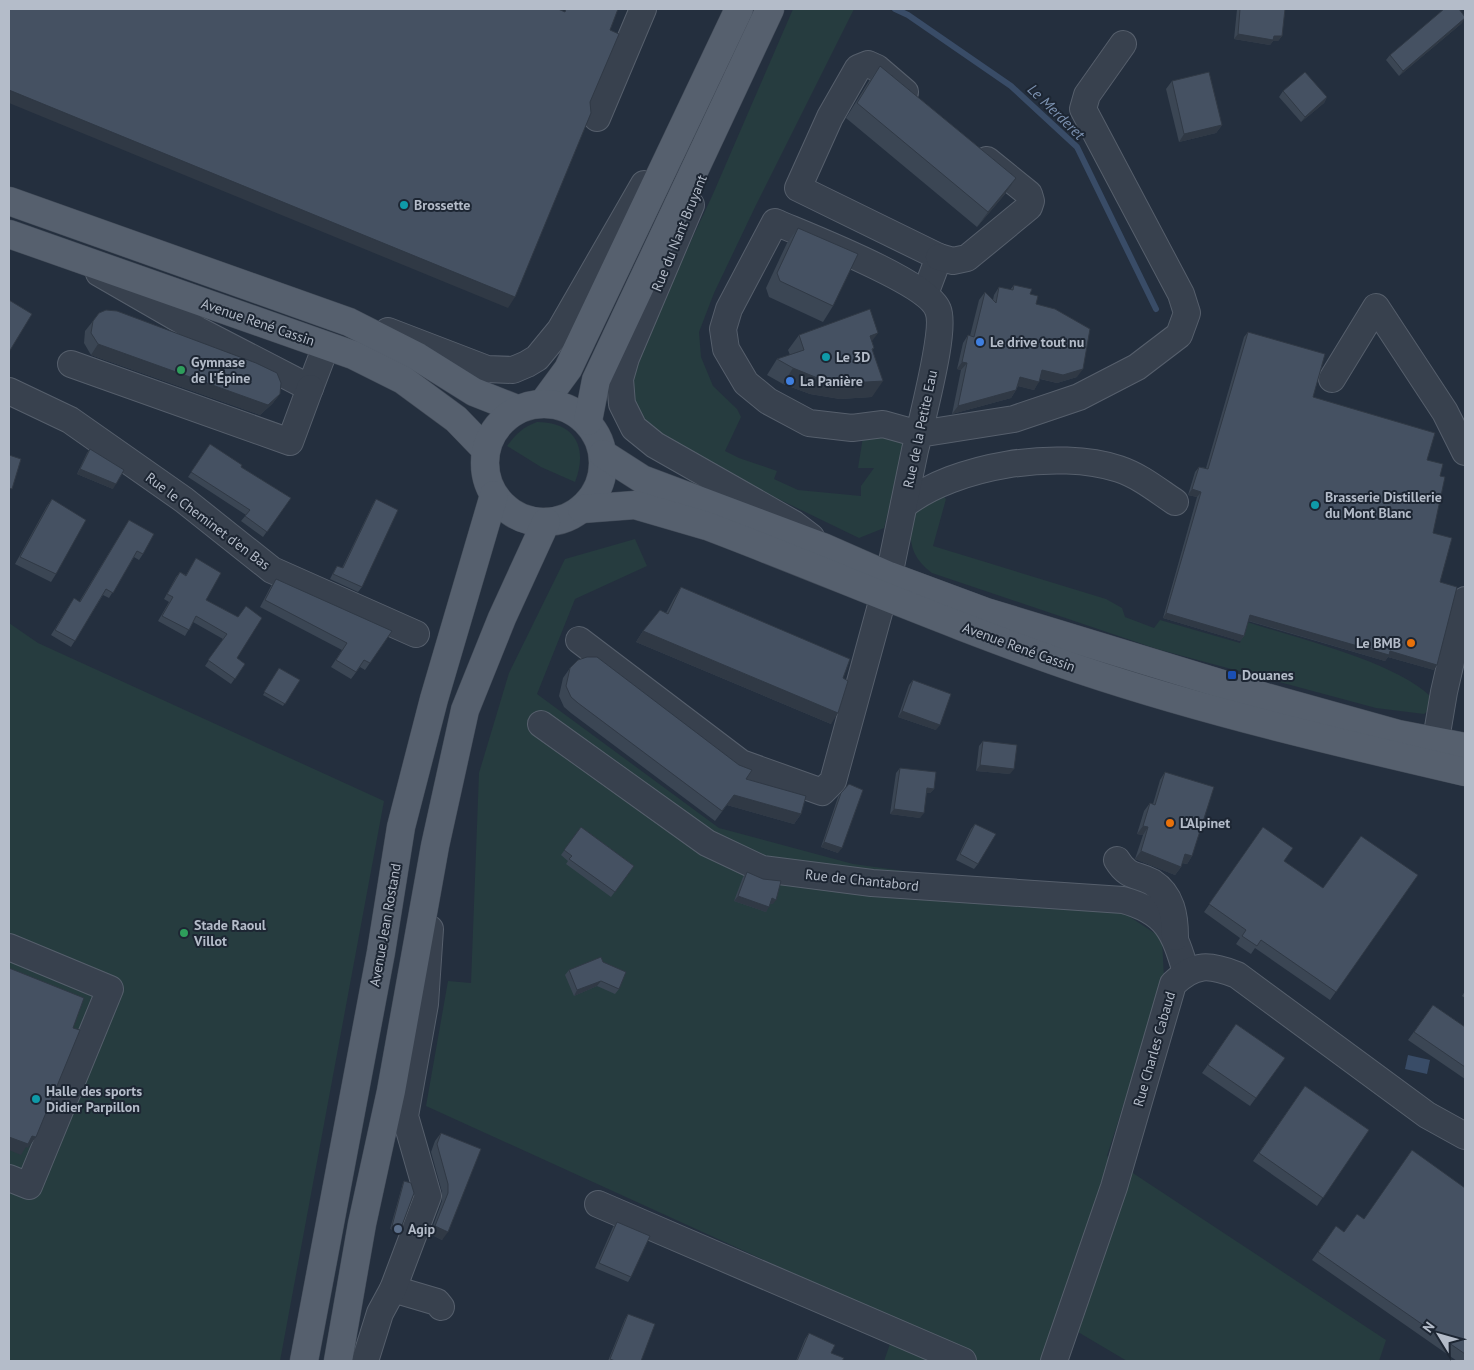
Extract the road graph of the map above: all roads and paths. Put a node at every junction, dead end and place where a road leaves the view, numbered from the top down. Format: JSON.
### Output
{"nodes":[{"id":1,"x":643,"y":9,"type":"edge"},
{"id":2,"x":739,"y":9,"type":"edge"},
{"id":3,"x":769,"y":10,"type":"edge"},
{"id":4,"x":1123,"y":44,"type":"dead end"},
{"id":5,"x":714,"y":62,"type":"junction"},
{"id":6,"x":921,"y":105,"type":"edge"},
{"id":7,"x":597,"y":118,"type":"dead end"},
{"id":8,"x":972,"y":148,"type":"edge"},
{"id":9,"x":9,"y":200,"type":"edge"},
{"id":10,"x":9,"y":234,"type":"edge"},
{"id":11,"x":66,"y":254,"type":"junction"},
{"id":12,"x":939,"y":257,"type":"junction"},
{"id":13,"x":925,"y":294,"type":"junction"},
{"id":14,"x":349,"y":322,"type":"junction"},
{"id":15,"x":326,"y":346,"type":"junction"},
{"id":16,"x":71,"y":364,"type":"dead end"},
{"id":17,"x":1332,"y":379,"type":"dead end"},
{"id":18,"x":310,"y":388,"type":"junction"},
{"id":19,"x":9,"y":391,"type":"edge"},
{"id":20,"x":543,"y":403,"type":"junction"},
{"id":21,"x":517,"y":409,"type":"junction"},
{"id":22,"x":588,"y":421,"type":"junction"},
{"id":23,"x":919,"y":434,"type":"junction"},
{"id":24,"x":656,"y":445,"type":"joint"},
{"id":25,"x":486,"y":450,"type":"junction"},
{"id":26,"x":1465,"y":452,"type":"edge"},
{"id":27,"x":603,"y":454,"type":"junction"},
{"id":28,"x":494,"y":496,"type":"junction"},
{"id":29,"x":1175,"y":502,"type":"dead end"},
{"id":30,"x":904,"y":505,"type":"junction"},
{"id":31,"x":582,"y":509,"type":"junction"},
{"id":32,"x":546,"y":522,"type":"junction"},
{"id":33,"x":823,"y":547,"type":"junction"},
{"id":34,"x":886,"y":586,"type":"junction"},
{"id":35,"x":1465,"y":600,"type":"edge"},
{"id":36,"x":416,"y":634,"type":"dead end"},
{"id":37,"x":579,"y":640,"type":"dead end"},
{"id":38,"x":541,"y":724,"type":"dead end"},
{"id":39,"x":1465,"y":747,"type":"edge"},
{"id":40,"x":1435,"y":753,"type":"junction"},
{"id":41,"x":1465,"y":772,"type":"edge"},
{"id":42,"x":435,"y":846,"type":"junction"},
{"id":43,"x":1117,"y":860,"type":"dead end"},
{"id":44,"x":1175,"y":937,"type":"junction"},
{"id":45,"x":9,"y":947,"type":"edge"},
{"id":46,"x":1186,"y":972,"type":"junction"},
{"id":47,"x":1465,"y":1136,"type":"edge"},
{"id":48,"x":9,"y":1178,"type":"edge"},
{"id":49,"x":598,"y":1204,"type":"dead end"},
{"id":50,"x":394,"y":1289,"type":"junction"},
{"id":51,"x":441,"y":1307,"type":"dead end"},
{"id":52,"x":304,"y":1361,"type":"edge"},
{"id":53,"x":338,"y":1361,"type":"edge"},
{"id":54,"x":365,"y":1361,"type":"edge"},
{"id":55,"x":963,"y":1361,"type":"edge"},
{"id":56,"x":1054,"y":1361,"type":"edge"}],
"edges":[{"from":1,"to":7,"type":"street"},
{"from":2,"to":5,"type":"main road"},
{"from":3,"to":22,"type":"main road","name":"Rue du Nant Bruyant"},
{"from":3,"to":24,"type":"street","name":"Rue du Nant Bruyant"},
{"from":4,"to":23,"type":"street"},
{"from":5,"to":14,"type":"street"},
{"from":5,"to":20,"type":"main road"},
{"from":6,"to":12,"type":"street"},
{"from":8,"to":12,"type":"street"},
{"from":9,"to":14,"type":"main road"},
{"from":10,"to":11,"type":"main road","name":"Avenue René Cassin"},
{"from":11,"to":15,"type":"main road","name":"Avenue René Cassin"},
{"from":11,"to":18,"type":"street"},
{"from":12,"to":13,"type":"street"},
{"from":13,"to":23,"type":"street","name":"Rue de la Petite Eau"},
{"from":13,"to":23,"type":"street","name":"Rue de la Petite Eau"},
{"from":14,"to":21,"type":"main road"},
{"from":15,"to":18,"type":"street"},
{"from":15,"to":25,"type":"main road","name":"Avenue René Cassin"},
{"from":16,"to":18,"type":"street"},
{"from":17,"to":26,"type":"street"},
{"from":19,"to":36,"type":"street","name":"Rue le Cheminet d'en Bas"},
{"from":20,"to":21,"type":"main road"},
{"from":20,"to":22,"type":"main road"},
{"from":21,"to":25,"type":"main road"},
{"from":22,"to":27,"type":"main road"},
{"from":23,"to":30,"type":"street","name":"Rue de la Petite Eau"},
{"from":24,"to":33,"type":"street","name":"Avenue René Cassin"},
{"from":25,"to":28,"type":"main road"},
{"from":27,"to":31,"type":"main road"},
{"from":27,"to":33,"type":"main road","name":"Avenue René Cassin"},
{"from":28,"to":32,"type":"main road"},
{"from":28,"to":52,"type":"main road","name":"Avenue Jean Rostand"},
{"from":29,"to":30,"type":"street"},
{"from":30,"to":34,"type":"street","name":"Rue de la Petite Eau"},
{"from":31,"to":32,"type":"main road"},
{"from":31,"to":34,"type":"main road","name":"Avenue René Cassin"},
{"from":32,"to":42,"type":"main road"},
{"from":33,"to":34,"type":"main road","name":"Avenue René Cassin"},
{"from":34,"to":37,"type":"street","name":"Rue de la Petite Eau"},
{"from":34,"to":40,"type":"main road","name":"Avenue René Cassin"},
{"from":35,"to":40,"type":"street"},
{"from":38,"to":44,"type":"street","name":"Rue de Chantabord"},
{"from":39,"to":40,"type":"main road","name":"Avenue René Cassin"},
{"from":40,"to":41,"type":"main road","name":"Avenue René Cassin"},
{"from":42,"to":50,"type":"street"},
{"from":42,"to":53,"type":"main road"},
{"from":43,"to":44,"type":"street"},
{"from":44,"to":46,"type":"street","name":"Rue de Chantabord"},
{"from":45,"to":48,"type":"street"},
{"from":46,"to":47,"type":"street"},
{"from":46,"to":56,"type":"street","name":"Rue Charles Cabaud"},
{"from":49,"to":55,"type":"street"},
{"from":50,"to":51,"type":"street"},
{"from":50,"to":54,"type":"street"}]}
